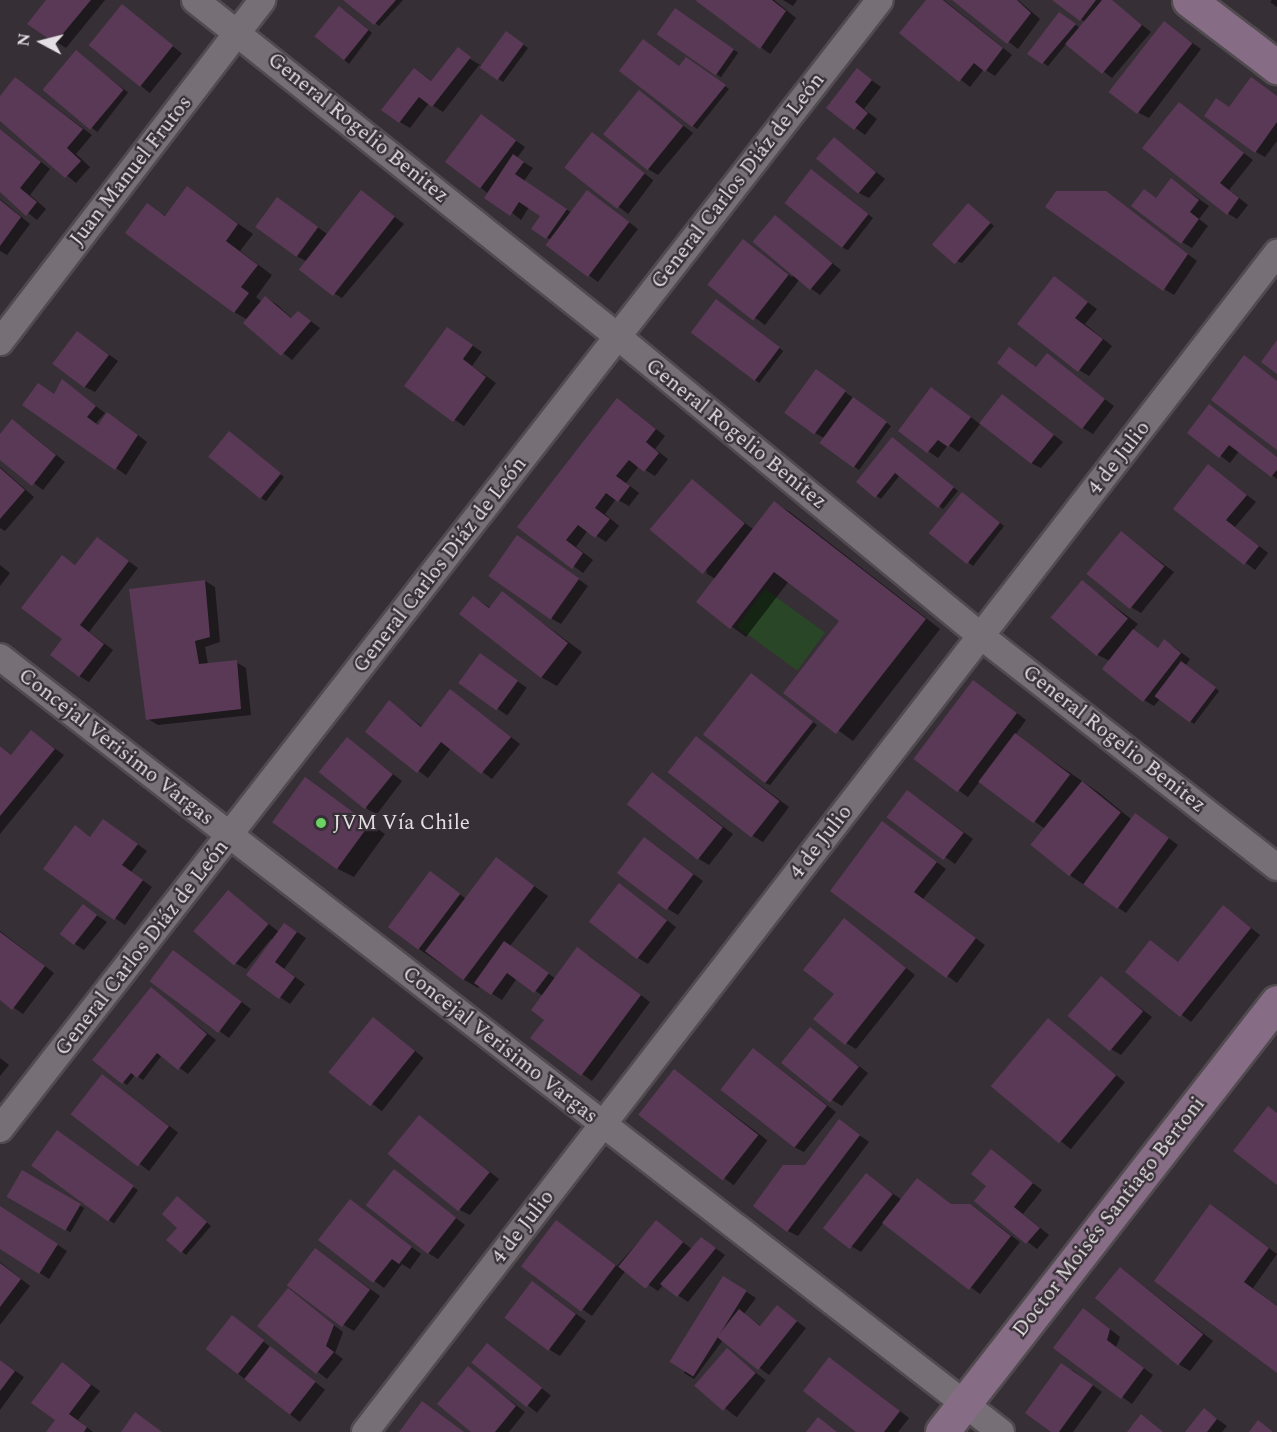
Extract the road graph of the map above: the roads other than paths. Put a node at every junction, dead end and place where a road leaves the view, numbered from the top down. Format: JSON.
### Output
{"nodes":[{"id":1,"x":195,"y":0,"type":"edge"},
{"id":2,"x":262,"y":0,"type":"edge"},
{"id":3,"x":880,"y":0,"type":"edge"},
{"id":4,"x":1189,"y":0,"type":"edge"},
{"id":5,"x":238,"y":32,"type":"junction"},
{"id":6,"x":1277,"y":67,"type":"edge"},
{"id":7,"x":1277,"y":253,"type":"edge"},
{"id":8,"x":617,"y":336,"type":"junction"},
{"id":9,"x":0,"y":342,"type":"edge"},
{"id":10,"x":981,"y":636,"type":"junction"},
{"id":11,"x":0,"y":657,"type":"edge"},
{"id":12,"x":230,"y":836,"type":"junction"},
{"id":13,"x":1277,"y":867,"type":"edge"},
{"id":14,"x":1277,"y":1002,"type":"edge"},
{"id":15,"x":602,"y":1125,"type":"junction"},
{"id":16,"x":0,"y":1129,"type":"edge"},
{"id":17,"x":964,"y":1403,"type":"junction"},
{"id":18,"x":365,"y":1432,"type":"edge"},
{"id":19,"x":942,"y":1432,"type":"edge"},
{"id":20,"x":1001,"y":1432,"type":"edge"}],
"edges":[{"from":1,"to":5,"type":"street","name":"General Rogelio Benitez"},
{"from":2,"to":5,"type":"street","name":"Juan Manuel Frutos"},
{"from":3,"to":8,"type":"street","name":"General Carlos Diáz de León"},
{"from":4,"to":6,"type":"street"},
{"from":5,"to":8,"type":"street","name":"General Rogelio Benitez"},
{"from":5,"to":9,"type":"street","name":"Juan Manuel Frutos"},
{"from":7,"to":10,"type":"street","name":"4 de Julio"},
{"from":8,"to":10,"type":"street","name":"General Rogelio Benitez"},
{"from":8,"to":12,"type":"street","name":"General Carlos Diáz de León"},
{"from":10,"to":13,"type":"street","name":"General Rogelio Benitez"},
{"from":10,"to":15,"type":"street","name":"4 de Julio"},
{"from":11,"to":12,"type":"street","name":"Concejal Verisimo Vargas"},
{"from":12,"to":15,"type":"street","name":"Concejal Verisimo Vargas"},
{"from":12,"to":16,"type":"street","name":"General Carlos Diáz de León"},
{"from":14,"to":17,"type":"street","name":"Doctor Moisés Santiago Bertoni"},
{"from":15,"to":17,"type":"street","name":"Concejal Verisimo Vargas"},
{"from":15,"to":18,"type":"street","name":"4 de Julio"},
{"from":17,"to":19,"type":"street","name":"Doctor Moisés Santiago Bertoni"},
{"from":17,"to":20,"type":"street","name":"Concejal Verisimo Vargas"}]}
